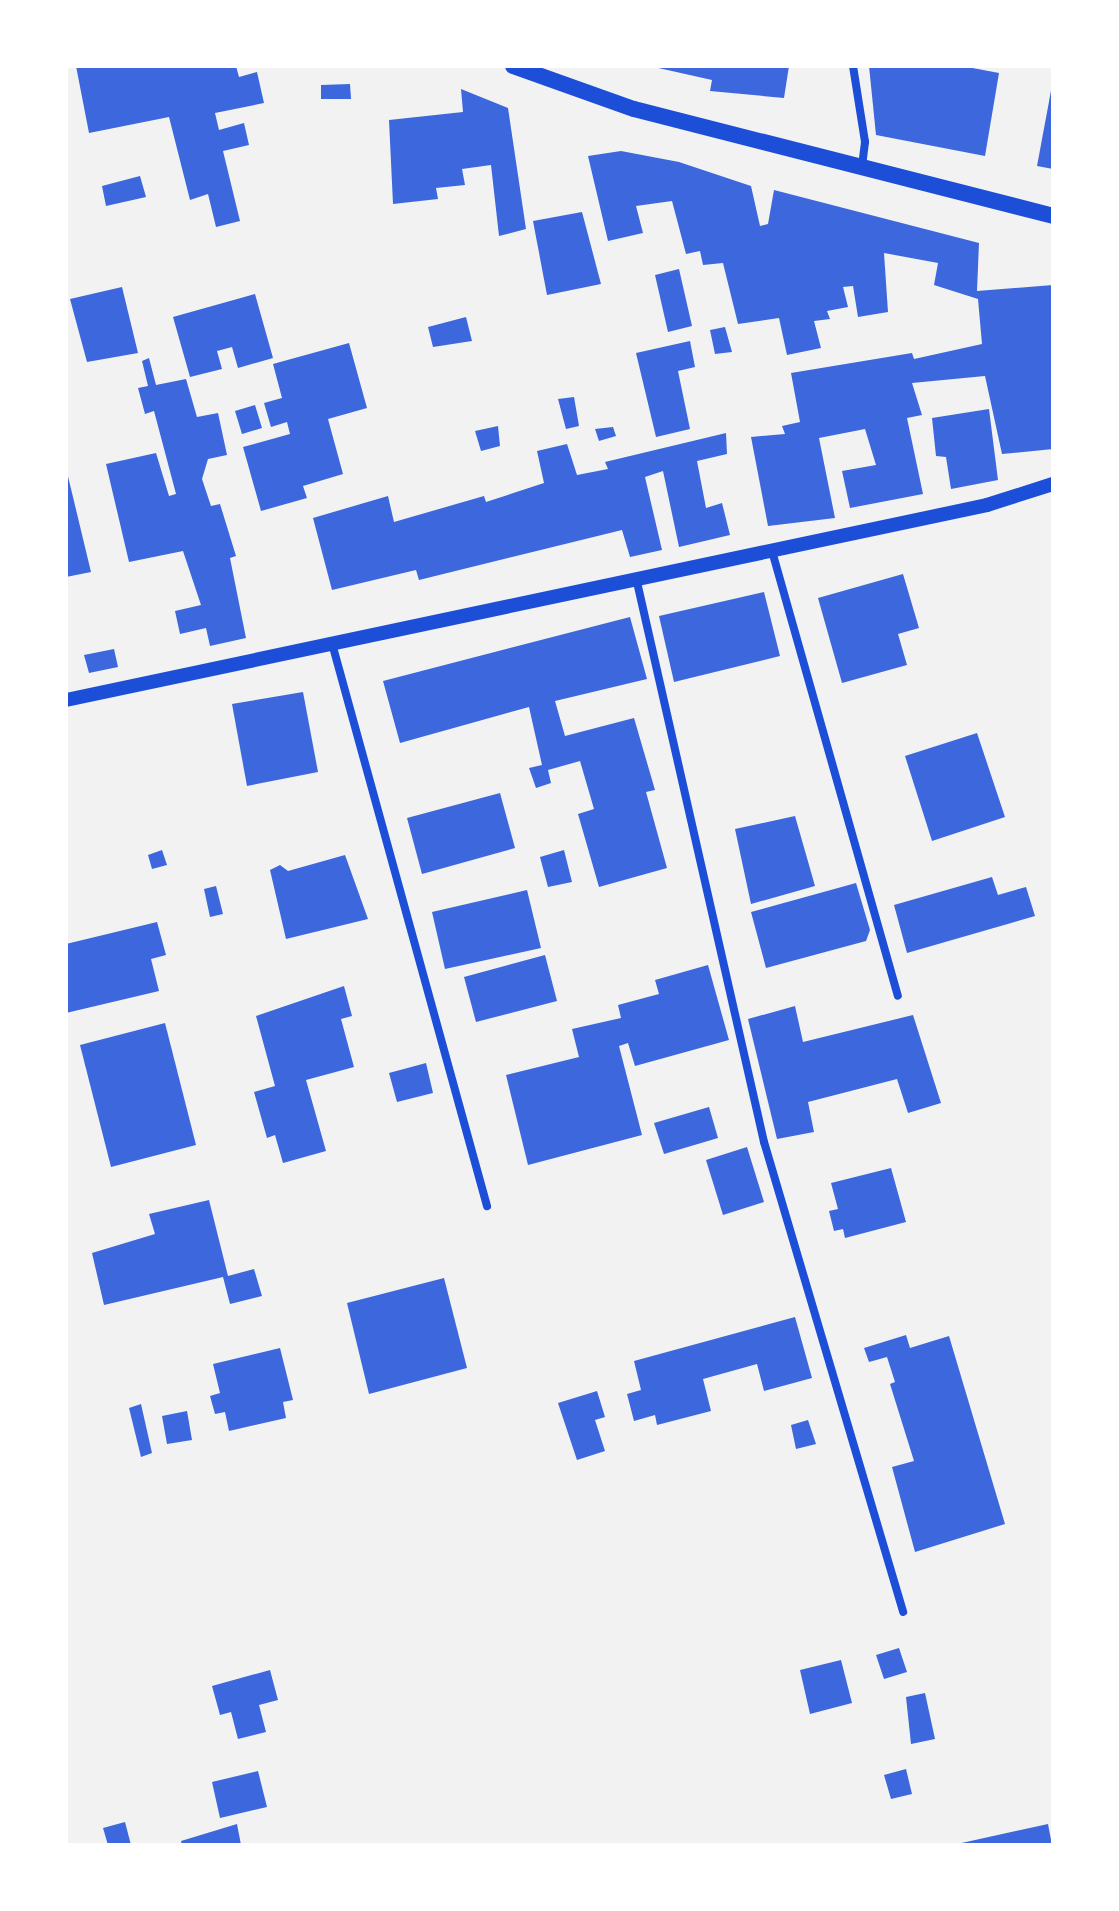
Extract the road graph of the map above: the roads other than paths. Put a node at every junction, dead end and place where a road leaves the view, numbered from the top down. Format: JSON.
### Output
{"nodes":[{"id":1,"x":513,"y":66,"type":"edge"},
{"id":2,"x":853,"y":66,"type":"edge"},
{"id":3,"x":862,"y":168,"type":"junction"},
{"id":4,"x":1053,"y":216,"type":"edge"},
{"id":5,"x":1053,"y":484,"type":"edge"},
{"id":6,"x":772,"y":551,"type":"junction"},
{"id":7,"x":637,"y":582,"type":"junction"},
{"id":8,"x":333,"y":647,"type":"junction"},
{"id":9,"x":66,"y":700,"type":"edge"},
{"id":10,"x":898,"y":995,"type":"dead end"},
{"id":11,"x":487,"y":1206,"type":"dead end"},
{"id":12,"x":903,"y":1612,"type":"dead end"}],
"edges":[{"from":1,"to":3,"type":"main road"},
{"from":2,"to":3,"type":"street"},
{"from":3,"to":4,"type":"main road"},
{"from":5,"to":6,"type":"street"},
{"from":6,"to":7,"type":"street"},
{"from":6,"to":10,"type":"street"},
{"from":7,"to":8,"type":"street"},
{"from":7,"to":12,"type":"street"},
{"from":8,"to":9,"type":"street"},
{"from":8,"to":11,"type":"street"}]}
